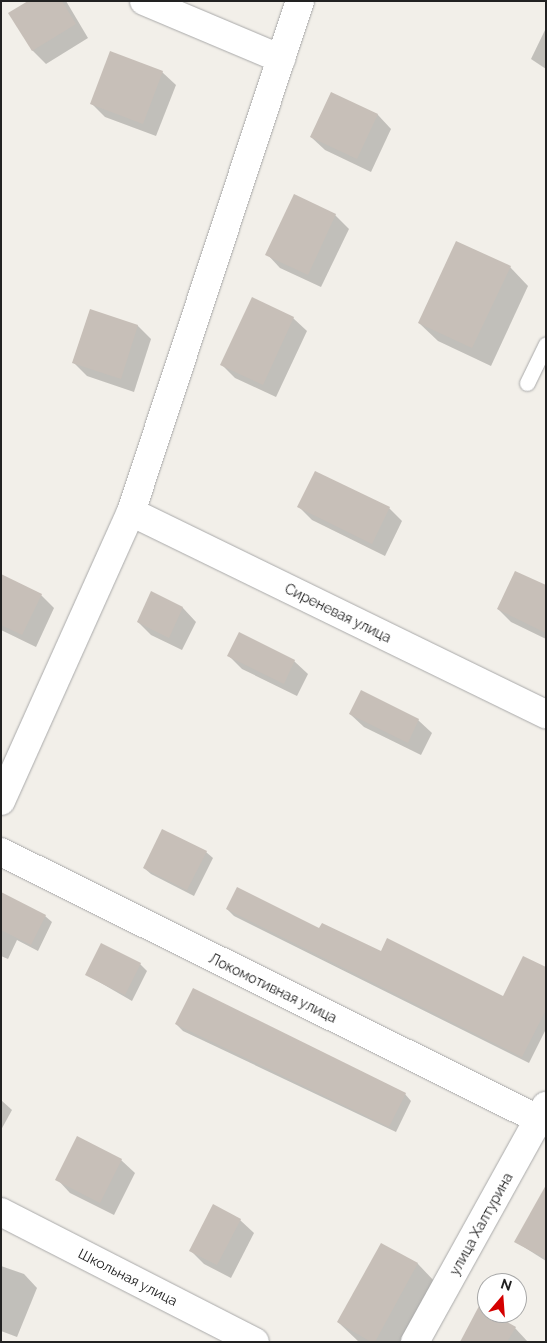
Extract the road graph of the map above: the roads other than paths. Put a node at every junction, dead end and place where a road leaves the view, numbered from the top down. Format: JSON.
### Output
{"nodes":[{"id":1,"x":144,"y":1,"type":"edge"},
{"id":2,"x":300,"y":1,"type":"edge"},
{"id":3,"x":281,"y":59,"type":"junction"},
{"id":4,"x":546,"y":344,"type":"edge"},
{"id":5,"x":527,"y":383,"type":"dead end"},
{"id":6,"x":131,"y":512,"type":"junction"},
{"id":7,"x":546,"y":714,"type":"edge"},
{"id":8,"x":1,"y":801,"type":"edge"},
{"id":9,"x":1,"y":852,"type":"edge"},
{"id":10,"x":543,"y":1116,"type":"edge"},
{"id":11,"x":1,"y":1212,"type":"edge"},
{"id":12,"x":255,"y":1342,"type":"edge"},
{"id":13,"x":415,"y":1342,"type":"edge"}],
"edges":[{"from":1,"to":3,"type":"street"},
{"from":2,"to":3,"type":"street"},
{"from":3,"to":6,"type":"street"},
{"from":4,"to":5,"type":"lane"},
{"from":6,"to":7,"type":"street","name":"Сиреневая улица"},
{"from":6,"to":8,"type":"street"},
{"from":9,"to":10,"type":"street","name":"Локомотивная улица"},
{"from":10,"to":13,"type":"street","name":"улица Халтурина"},
{"from":11,"to":12,"type":"street","name":"Школьная улица"}]}
